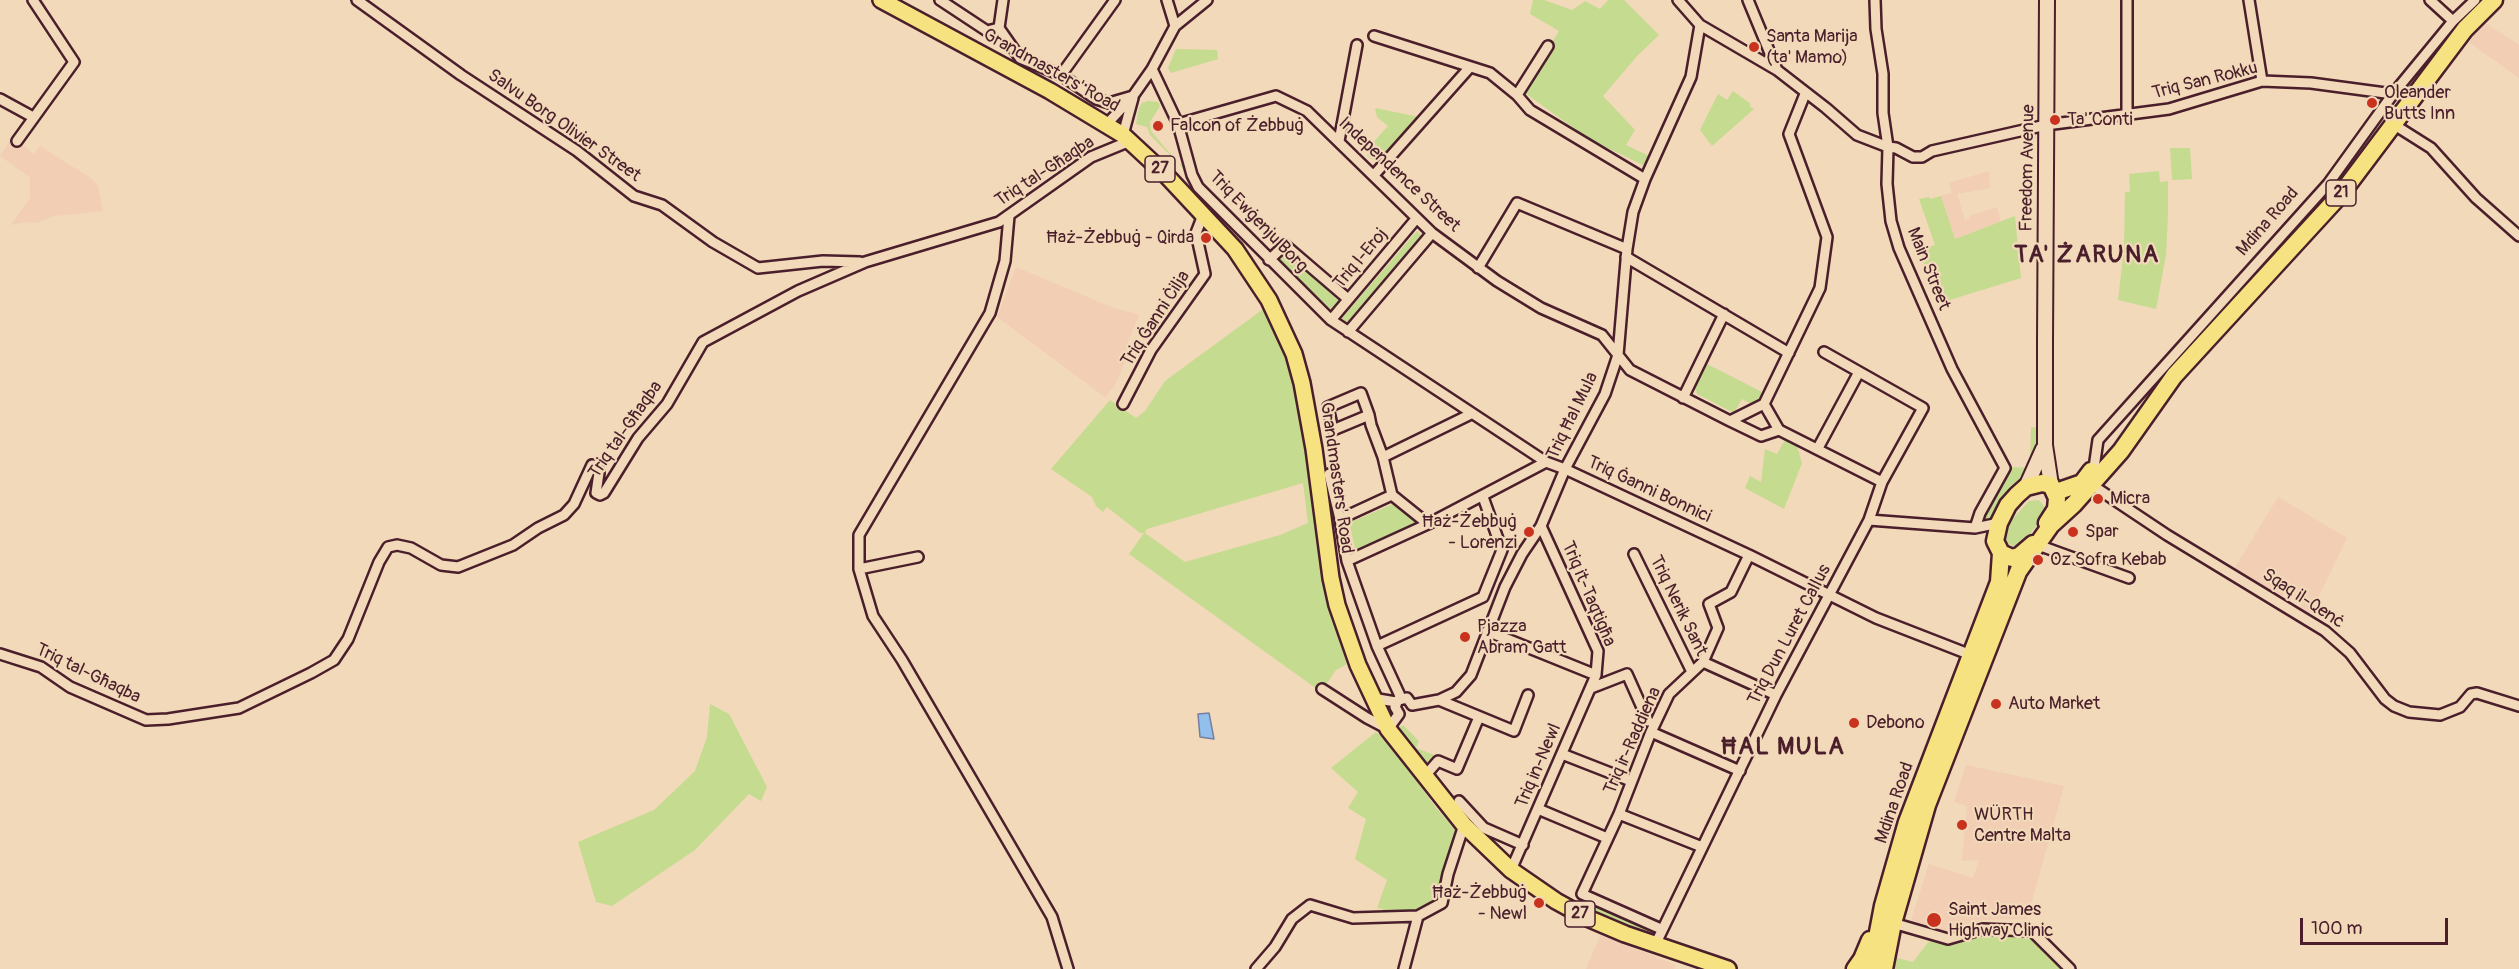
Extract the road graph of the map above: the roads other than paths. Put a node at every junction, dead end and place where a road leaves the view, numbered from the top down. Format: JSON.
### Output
{"nodes":[{"id":1,"x":33,"y":0,"type":"edge"},
{"id":2,"x":357,"y":0,"type":"edge"},
{"id":3,"x":881,"y":0,"type":"edge"},
{"id":4,"x":940,"y":0,"type":"edge"},
{"id":5,"x":1003,"y":0,"type":"edge"},
{"id":6,"x":1115,"y":0,"type":"edge"},
{"id":7,"x":1167,"y":0,"type":"edge"},
{"id":8,"x":1207,"y":0,"type":"edge"},
{"id":9,"x":1678,"y":0,"type":"edge"},
{"id":10,"x":1748,"y":0,"type":"edge"},
{"id":11,"x":1875,"y":0,"type":"edge"},
{"id":12,"x":2047,"y":0,"type":"edge"},
{"id":13,"x":2127,"y":0,"type":"edge"},
{"id":14,"x":2249,"y":0,"type":"edge"},
{"id":15,"x":2430,"y":0,"type":"edge"},
{"id":16,"x":2475,"y":0,"type":"edge"},
{"id":17,"x":2494,"y":0,"type":"edge"},
{"id":18,"x":2453,"y":21,"type":"junction"},
{"id":19,"x":1700,"y":25,"type":"junction"},
{"id":20,"x":1175,"y":26,"type":"junction"},
{"id":21,"x":999,"y":28,"type":"junction"},
{"id":22,"x":1374,"y":36,"type":"dead end"},
{"id":23,"x":1357,"y":45,"type":"dead end"},
{"id":24,"x":1548,"y":46,"type":"dead end"},
{"id":25,"x":1470,"y":67,"type":"junction"},
{"id":26,"x":1152,"y":69,"type":"junction"},
{"id":27,"x":1777,"y":70,"type":"junction"},
{"id":28,"x":1061,"y":75,"type":"junction"},
{"id":29,"x":2262,"y":81,"type":"junction"},
{"id":30,"x":1805,"y":94,"type":"junction"},
{"id":31,"x":2392,"y":94,"type":"junction"},
{"id":32,"x":1516,"y":95,"type":"junction"},
{"id":33,"x":1133,"y":96,"type":"junction"},
{"id":34,"x":0,"y":99,"type":"edge"},
{"id":35,"x":2127,"y":116,"type":"junction"},
{"id":36,"x":33,"y":117,"type":"junction"},
{"id":37,"x":2392,"y":123,"type":"junction"},
{"id":38,"x":1107,"y":124,"type":"junction"},
{"id":39,"x":1178,"y":124,"type":"junction"},
{"id":40,"x":2046,"y":125,"type":"junction"},
{"id":41,"x":1127,"y":138,"type":"junction"},
{"id":42,"x":17,"y":141,"type":"dead end"},
{"id":43,"x":1339,"y":141,"type":"junction"},
{"id":44,"x":1888,"y":147,"type":"junction"},
{"id":45,"x":1374,"y":175,"type":"junction"},
{"id":46,"x":1645,"y":179,"type":"junction"},
{"id":47,"x":1203,"y":215,"type":"junction"},
{"id":48,"x":1009,"y":216,"type":"junction"},
{"id":49,"x":1416,"y":219,"type":"junction"},
{"id":50,"x":1432,"y":233,"type":"junction"},
{"id":51,"x":2519,"y":236,"type":"edge"},
{"id":52,"x":1627,"y":253,"type":"junction"},
{"id":53,"x":1269,"y":260,"type":"junction"},
{"id":54,"x":865,"y":262,"type":"junction"},
{"id":55,"x":1478,"y":268,"type":"junction"},
{"id":56,"x":1348,"y":299,"type":"junction"},
{"id":57,"x":1724,"y":314,"type":"junction"},
{"id":58,"x":1331,"y":320,"type":"junction"},
{"id":59,"x":1348,"y":332,"type":"junction"},
{"id":60,"x":1824,"y":352,"type":"dead end"},
{"id":61,"x":1789,"y":353,"type":"junction"},
{"id":62,"x":1618,"y":354,"type":"junction"},
{"id":63,"x":1859,"y":372,"type":"junction"},
{"id":64,"x":1683,"y":398,"type":"junction"},
{"id":65,"x":1123,"y":404,"type":"dead end"},
{"id":66,"x":1764,"y":404,"type":"junction"},
{"id":67,"x":1471,"y":414,"type":"junction"},
{"id":68,"x":1370,"y":420,"type":"junction"},
{"id":69,"x":1730,"y":421,"type":"junction"},
{"id":70,"x":1779,"y":430,"type":"junction"},
{"id":71,"x":2045,"y":445,"type":"junction"},
{"id":72,"x":1818,"y":448,"type":"junction"},
{"id":73,"x":1383,"y":457,"type":"junction"},
{"id":74,"x":1546,"y":462,"type":"junction"},
{"id":75,"x":1565,"y":469,"type":"junction"},
{"id":76,"x":1329,"y":474,"type":"dead end"},
{"id":77,"x":2093,"y":476,"type":"junction"},
{"id":78,"x":1882,"y":482,"type":"junction"},
{"id":79,"x":2026,"y":487,"type":"junction"},
{"id":80,"x":2053,"y":488,"type":"junction"},
{"id":81,"x":1392,"y":495,"type":"junction"},
{"id":82,"x":1483,"y":497,"type":"junction"},
{"id":83,"x":2056,"y":509,"type":"junction"},
{"id":84,"x":1340,"y":519,"type":"junction"},
{"id":85,"x":1869,"y":520,"type":"junction"},
{"id":86,"x":1999,"y":523,"type":"junction"},
{"id":87,"x":1428,"y":524,"type":"junction"},
{"id":88,"x":1541,"y":526,"type":"junction"},
{"id":89,"x":1975,"y":528,"type":"junction"},
{"id":90,"x":2032,"y":549,"type":"junction"},
{"id":91,"x":1999,"y":550,"type":"junction"},
{"id":92,"x":1634,"y":554,"type":"dead end"},
{"id":93,"x":1749,"y":555,"type":"junction"},
{"id":94,"x":918,"y":557,"type":"dead end"},
{"id":95,"x":1347,"y":561,"type":"junction"},
{"id":96,"x":859,"y":569,"type":"junction"},
{"id":97,"x":2128,"y":579,"type":"dead end"},
{"id":98,"x":1829,"y":595,"type":"junction"},
{"id":99,"x":1487,"y":630,"type":"junction"},
{"id":100,"x":1377,"y":646,"type":"junction"},
{"id":101,"x":0,"y":654,"type":"edge"},
{"id":102,"x":1971,"y":655,"type":"junction"},
{"id":103,"x":1703,"y":662,"type":"junction"},
{"id":104,"x":1692,"y":672,"type":"junction"},
{"id":105,"x":1596,"y":675,"type":"junction"},
{"id":106,"x":1591,"y":688,"type":"junction"},
{"id":107,"x":1322,"y":689,"type":"dead end"},
{"id":108,"x":1528,"y":695,"type":"dead end"},
{"id":109,"x":1776,"y":695,"type":"junction"},
{"id":110,"x":1372,"y":698,"type":"junction"},
{"id":111,"x":1398,"y":700,"type":"junction"},
{"id":112,"x":1439,"y":700,"type":"junction"},
{"id":113,"x":1412,"y":705,"type":"junction"},
{"id":114,"x":2519,"y":706,"type":"edge"},
{"id":115,"x":1399,"y":714,"type":"junction"},
{"id":116,"x":1479,"y":717,"type":"junction"},
{"id":117,"x":1648,"y":721,"type":"dead end"},
{"id":118,"x":1388,"y":729,"type":"junction"},
{"id":119,"x":1651,"y":732,"type":"junction"},
{"id":120,"x":1562,"y":754,"type":"junction"},
{"id":121,"x":1740,"y":771,"type":"junction"},
{"id":122,"x":1424,"y":777,"type":"junction"},
{"id":123,"x":1631,"y":781,"type":"junction"},
{"id":124,"x":1459,"y":801,"type":"dead end"},
{"id":125,"x":1539,"y":809,"type":"junction"},
{"id":126,"x":1618,"y":814,"type":"junction"},
{"id":127,"x":1464,"y":825,"type":"junction"},
{"id":128,"x":1607,"y":838,"type":"junction"},
{"id":129,"x":1523,"y":845,"type":"junction"},
{"id":130,"x":1702,"y":847,"type":"junction"},
{"id":131,"x":1511,"y":870,"type":"junction"},
{"id":132,"x":1883,"y":906,"type":"junction"},
{"id":133,"x":1418,"y":916,"type":"junction"},
{"id":134,"x":1893,"y":923,"type":"junction"},
{"id":135,"x":1658,"y":936,"type":"junction"},
{"id":136,"x":1068,"y":969,"type":"edge"},
{"id":137,"x":1256,"y":969,"type":"edge"},
{"id":138,"x":1404,"y":969,"type":"edge"},
{"id":139,"x":1728,"y":969,"type":"edge"},
{"id":140,"x":1855,"y":969,"type":"edge"},
{"id":141,"x":1871,"y":969,"type":"edge"},
{"id":142,"x":1884,"y":969,"type":"edge"},
{"id":143,"x":2070,"y":969,"type":"edge"}],
"edges":[{"from":1,"to":36,"type":"street"},
{"from":2,"to":54,"type":"street","name":"Salvu Borg Olivier Street"},
{"from":3,"to":38,"type":"main road","name":"Grandmasters' Road","number":"27"},
{"from":4,"to":21,"type":"street"},
{"from":5,"to":21,"type":"street"},
{"from":6,"to":28,"type":"street"},
{"from":7,"to":20,"type":"street"},
{"from":8,"to":20,"type":"street"},
{"from":9,"to":19,"type":"street"},
{"from":10,"to":27,"type":"street"},
{"from":11,"to":44,"type":"street","name":"Main Street"},
{"from":12,"to":40,"type":"street","name":"Freedom Avenue"},
{"from":13,"to":35,"type":"street"},
{"from":14,"to":29,"type":"street"},
{"from":15,"to":18,"type":"street"},
{"from":16,"to":18,"type":"street","name":"Mdina Road"},
{"from":17,"to":37,"type":"highway","name":"Mdina Road","number":"21"},
{"from":18,"to":31,"type":"street","name":"Mdina Road"},
{"from":19,"to":27,"type":"street"},
{"from":19,"to":46,"type":"street","name":"Triq Ħal Mula"},
{"from":20,"to":26,"type":"street"},
{"from":21,"to":28,"type":"street"},
{"from":22,"to":25,"type":"street"},
{"from":23,"to":43,"type":"street"},
{"from":24,"to":32,"type":"street"},
{"from":25,"to":32,"type":"street"},
{"from":25,"to":45,"type":"street"},
{"from":26,"to":33,"type":"street"},
{"from":26,"to":39,"type":"street","name":"Triq Ewġenju Borg"},
{"from":27,"to":30,"type":"street","name":"Triq San Rokku"},
{"from":28,"to":33,"type":"street"},
{"from":29,"to":31,"type":"street","name":"Triq San Rokku"},
{"from":29,"to":35,"type":"street","name":"Triq San Rokku"},
{"from":30,"to":44,"type":"street","name":"Triq San Rokku"},
{"from":30,"to":61,"type":"street"},
{"from":31,"to":77,"type":"street","name":"Mdina Road"},
{"from":32,"to":46,"type":"street"},
{"from":33,"to":38,"type":"street"},
{"from":33,"to":41,"type":"street"},
{"from":34,"to":36,"type":"street"},
{"from":35,"to":40,"type":"street","name":"Triq San Rokku"},
{"from":36,"to":42,"type":"street"},
{"from":37,"to":51,"type":"street"},
{"from":37,"to":77,"type":"highway","name":"Mdina Road","number":"21"},
{"from":38,"to":41,"type":"main road","name":"Grandmasters' Road","number":"27"},
{"from":39,"to":43,"type":"street","name":"Independence Street"},
{"from":39,"to":53,"type":"street","name":"Triq Ewġenju Borg"},
{"from":40,"to":44,"type":"street","name":"Triq San Rokku"},
{"from":40,"to":71,"type":"street","name":"Freedom Avenue"},
{"from":41,"to":47,"type":"main road","name":"Grandmasters' Road","number":"27"},
{"from":41,"to":48,"type":"street","name":"Triq tal-Għaqba"},
{"from":43,"to":45,"type":"street","name":"Independence Street"},
{"from":44,"to":89,"type":"street","name":"Main Street"},
{"from":45,"to":49,"type":"street","name":"Independence Street"},
{"from":46,"to":52,"type":"street","name":"Triq Ħal Mula"},
{"from":47,"to":65,"type":"street","name":"Triq Ġanni Ċilja"},
{"from":47,"to":110,"type":"main road","name":"Grandmasters' Road","number":"27"},
{"from":48,"to":54,"type":"street","name":"Triq tal-Għaqba"},
{"from":48,"to":96,"type":"street"},
{"from":49,"to":50,"type":"street","name":"Independence Street"},
{"from":49,"to":56,"type":"street","name":"Triq l-Eroj"},
{"from":50,"to":55,"type":"street","name":"Independence Street"},
{"from":50,"to":59,"type":"street","name":"Triq l-Eroj"},
{"from":52,"to":55,"type":"street"},
{"from":52,"to":57,"type":"street"},
{"from":52,"to":62,"type":"street","name":"Triq Ħal Mula"},
{"from":53,"to":56,"type":"street"},
{"from":53,"to":58,"type":"street","name":"Triq Ewġenju Borg"},
{"from":54,"to":101,"type":"street","name":"Triq tal-Għaqba"},
{"from":55,"to":62,"type":"street","name":"Independence Street"},
{"from":56,"to":58,"type":"street","name":"Triq l-Eroj"},
{"from":57,"to":61,"type":"street"},
{"from":57,"to":64,"type":"street"},
{"from":58,"to":59,"type":"street","name":"Triq Ġanni Bonnici"},
{"from":59,"to":67,"type":"street","name":"Triq Ġanni Bonnici"},
{"from":60,"to":63,"type":"street"},
{"from":61,"to":66,"type":"street"},
{"from":62,"to":64,"type":"street","name":"Independence Street"},
{"from":62,"to":75,"type":"street","name":"Triq Ħal Mula"},
{"from":63,"to":72,"type":"street"},
{"from":63,"to":78,"type":"street","name":"Triq Dun Luret Callus"},
{"from":64,"to":69,"type":"street","name":"Independence Street"},
{"from":66,"to":69,"type":"street"},
{"from":66,"to":70,"type":"street"},
{"from":67,"to":73,"type":"street"},
{"from":67,"to":74,"type":"street","name":"Triq Ġanni Bonnici"},
{"from":68,"to":68,"type":"street"},
{"from":68,"to":73,"type":"street"},
{"from":69,"to":70,"type":"street","name":"Independence Street"},
{"from":70,"to":72,"type":"street"},
{"from":71,"to":79,"type":"street","name":"Freedom Avenue"},
{"from":71,"to":80,"type":"street","name":"Freedom Avenue"},
{"from":72,"to":78,"type":"street"},
{"from":73,"to":81,"type":"street"},
{"from":74,"to":75,"type":"street","name":"Triq Ġanni Bonnici"},
{"from":74,"to":82,"type":"street"},
{"from":75,"to":88,"type":"street","name":"Triq Ħal Mula"},
{"from":75,"to":93,"type":"street","name":"Triq Ġanni Bonnici"},
{"from":76,"to":84,"type":"street"},
{"from":77,"to":80,"type":"highway","name":"Mdina Road","number":"21"},
{"from":77,"to":83,"type":"highway","name":"Mdina Road","number":"21"},
{"from":77,"to":90,"type":"highway","name":"Mdina Road"},
{"from":77,"to":114,"type":"street","name":"Sqaq il-Qenċ"},
{"from":78,"to":85,"type":"street","name":"Triq Dun Luret Callus"},
{"from":79,"to":80,"type":"highway","name":"Mdina Road"},
{"from":79,"to":86,"type":"highway","name":"Mdina Road"},
{"from":80,"to":83,"type":"highway"},
{"from":81,"to":84,"type":"street"},
{"from":81,"to":87,"type":"street"},
{"from":82,"to":87,"type":"street"},
{"from":82,"to":100,"type":"street"},
{"from":83,"to":90,"type":"highway","name":"Mdina Road"},
{"from":84,"to":95,"type":"street"},
{"from":85,"to":89,"type":"street"},
{"from":85,"to":98,"type":"street","name":"Triq Dun Luret Callus"},
{"from":86,"to":89,"type":"street"},
{"from":86,"to":91,"type":"highway","name":"Mdina Road"},
{"from":87,"to":95,"type":"street"},
{"from":88,"to":99,"type":"street","name":"Triq Ħal Mula"},
{"from":88,"to":105,"type":"street","name":"Triq it-Taqtigħa"},
{"from":89,"to":91,"type":"street"},
{"from":90,"to":91,"type":"highway"},
{"from":90,"to":97,"type":"street"},
{"from":90,"to":134,"type":"highway","name":"Mdina Road"},
{"from":91,"to":102,"type":"highway","name":"Mdina Road"},
{"from":92,"to":104,"type":"street","name":"Triq Nerik Sant"},
{"from":93,"to":98,"type":"street","name":"Triq Ġanni Bonnici"},
{"from":93,"to":103,"type":"street","name":"Triq ir-Raddiena"},
{"from":94,"to":96,"type":"street"},
{"from":95,"to":100,"type":"street"},
{"from":96,"to":136,"type":"street"},
{"from":98,"to":102,"type":"street","name":"Triq Ġanni Bonnici"},
{"from":98,"to":109,"type":"street","name":"Triq Dun Luret Callus"},
{"from":99,"to":105,"type":"street"},
{"from":99,"to":112,"type":"street","name":"Triq Ħal Mula"},
{"from":100,"to":111,"type":"street"},
{"from":102,"to":132,"type":"highway","name":"Mdina Road"},
{"from":103,"to":104,"type":"street","name":"Triq ir-Raddiena"},
{"from":103,"to":109,"type":"street","name":"Triq Nerik Sant"},
{"from":104,"to":119,"type":"street","name":"Triq ir-Raddiena"},
{"from":105,"to":106,"type":"street","name":"Triq in-Newl"},
{"from":106,"to":117,"type":"street"},
{"from":106,"to":120,"type":"street","name":"Triq in-Newl"},
{"from":107,"to":118,"type":"street"},
{"from":108,"to":116,"type":"street"},
{"from":109,"to":121,"type":"street","name":"Triq Dun Luret Callus"},
{"from":110,"to":111,"type":"street"},
{"from":110,"to":118,"type":"main road","name":"Grandmasters' Road","number":"27"},
{"from":111,"to":113,"type":"street"},
{"from":111,"to":115,"type":"street"},
{"from":112,"to":113,"type":"street","name":"Triq Ħal Mula"},
{"from":112,"to":116,"type":"street"},
{"from":113,"to":115,"type":"street"},
{"from":115,"to":118,"type":"street"},
{"from":116,"to":122,"type":"street"},
{"from":118,"to":122,"type":"main road","name":"Grandmasters' Road","number":"27"},
{"from":119,"to":121,"type":"street"},
{"from":119,"to":123,"type":"street","name":"Triq ir-Raddiena"},
{"from":120,"to":123,"type":"street"},
{"from":120,"to":125,"type":"street","name":"Triq in-Newl"},
{"from":121,"to":130,"type":"street","name":"Triq Dun Luret Callus"},
{"from":122,"to":127,"type":"main road","name":"Grandmasters' Road","number":"27"},
{"from":123,"to":126,"type":"street","name":"Triq ir-Raddiena"},
{"from":124,"to":129,"type":"street"},
{"from":125,"to":128,"type":"street"},
{"from":125,"to":129,"type":"street","name":"Triq in-Newl"},
{"from":126,"to":128,"type":"street","name":"Triq ir-Raddiena"},
{"from":126,"to":130,"type":"street"},
{"from":127,"to":131,"type":"main road","name":"Grandmasters' Road","number":"27"},
{"from":127,"to":133,"type":"street"},
{"from":128,"to":135,"type":"street","name":"Triq ir-Raddiena"},
{"from":129,"to":131,"type":"street","name":"Triq in-Newl"},
{"from":130,"to":135,"type":"street","name":"Triq Dun Luret Callus"},
{"from":131,"to":135,"type":"main road","name":"Grandmasters' Road","number":"27"},
{"from":132,"to":140,"type":"highway"},
{"from":132,"to":141,"type":"highway","name":"Mdina Road"},
{"from":133,"to":137,"type":"street"},
{"from":133,"to":138,"type":"street"},
{"from":134,"to":142,"type":"highway","name":"Mdina Road"},
{"from":134,"to":143,"type":"street"},
{"from":135,"to":139,"type":"main road","name":"Grandmasters' Road","number":"27"}]}
